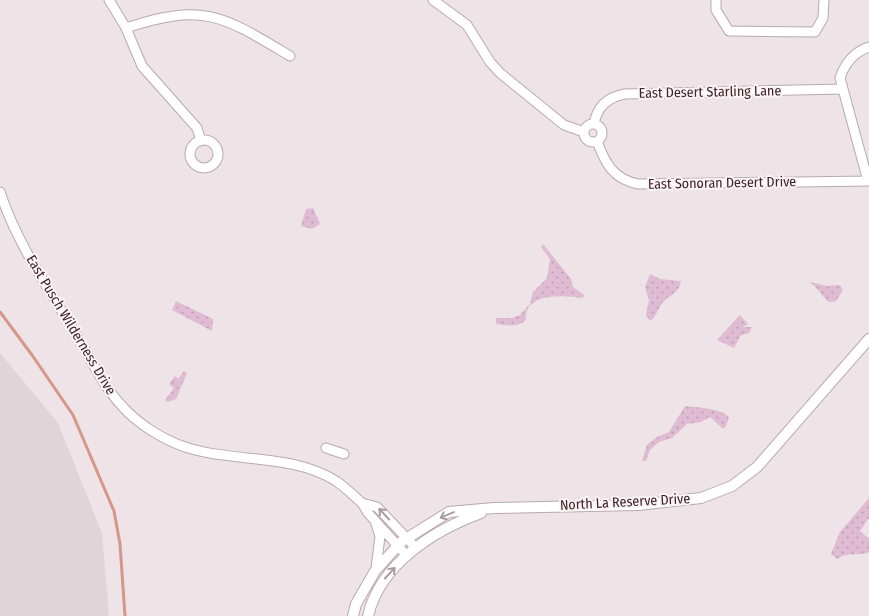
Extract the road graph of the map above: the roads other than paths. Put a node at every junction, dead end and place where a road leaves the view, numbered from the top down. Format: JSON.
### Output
{"nodes":[{"id":1,"x":109,"y":0,"type":"edge"},
{"id":2,"x":433,"y":0,"type":"edge"},
{"id":3,"x":716,"y":0,"type":"edge"},
{"id":4,"x":824,"y":0,"type":"edge"},
{"id":5,"x":126,"y":28,"type":"junction"},
{"id":6,"x":869,"y":47,"type":"edge"},
{"id":7,"x":290,"y":56,"type":"dead end"},
{"id":8,"x":843,"y":89,"type":"junction"},
{"id":9,"x":594,"y":124,"type":"junction"},
{"id":10,"x":584,"y":132,"type":"junction"},
{"id":11,"x":201,"y":141,"type":"dead end"},
{"id":12,"x":597,"y":141,"type":"junction"},
{"id":13,"x":868,"y":181,"type":"edge"},
{"id":14,"x":0,"y":192,"type":"edge"},
{"id":15,"x":869,"y":339,"type":"edge"},
{"id":16,"x":326,"y":448,"type":"dead end"},
{"id":17,"x":344,"y":454,"type":"dead end"},
{"id":18,"x":362,"y":503,"type":"junction"},
{"id":19,"x":494,"y":508,"type":"junction"},
{"id":20,"x":375,"y":521,"type":"junction"},
{"id":21,"x":407,"y":538,"type":"junction"},
{"id":22,"x":397,"y":546,"type":"junction"},
{"id":23,"x":416,"y":548,"type":"junction"},
{"id":24,"x":406,"y":556,"type":"junction"},
{"id":25,"x":376,"y":569,"type":"junction"},
{"id":26,"x":353,"y":616,"type":"edge"},
{"id":27,"x":368,"y":616,"type":"edge"}],
"edges":[{"from":1,"to":5,"type":"street"},
{"from":2,"to":10,"type":"street"},
{"from":3,"to":4,"type":"street"},
{"from":5,"to":7,"type":"street"},
{"from":5,"to":11,"type":"street"},
{"from":6,"to":8,"type":"street"},
{"from":8,"to":9,"type":"street","name":"East Desert Starling Lane"},
{"from":8,"to":13,"type":"street"},
{"from":9,"to":10,"type":"street"},
{"from":9,"to":12,"type":"street","name":"East Sonoran Desert Drive"},
{"from":10,"to":12,"type":"street"},
{"from":12,"to":13,"type":"street","name":"East Sonoran Desert Drive"},
{"from":14,"to":18,"type":"street","name":"East Pusch Wilderness Drive"},
{"from":15,"to":19,"type":"street","name":"North La Reserve Drive"},
{"from":16,"to":17,"type":"street"},
{"from":18,"to":20,"type":"street","name":"East Pusch Wilderness Drive"},
{"from":21,"to":18,"type":"street","name":"East Pusch Wilderness Drive","one_way":true},
{"from":19,"to":21,"type":"street","name":"North La Reserve Drive","one_way":true},
{"from":19,"to":23,"type":"street","name":"North La Reserve Drive"},
{"from":20,"to":22,"type":"street","name":"East Pusch Wilderness Drive"},
{"from":20,"to":25,"type":"street","name":"East Pusch Wilderness Drive"},
{"from":21,"to":22,"type":"street","name":"North La Reserve Drive"},
{"from":21,"to":23,"type":"street","name":"East Pusch Wilderness Drive"},
{"from":22,"to":24,"type":"street","name":"East Pusch Wilderness Drive"},
{"from":22,"to":25,"type":"street","name":"North La Reserve Drive"},
{"from":23,"to":24,"type":"street","name":"North La Reserve Drive"},
{"from":27,"to":24,"type":"street","name":"North La Reserve Drive","one_way":true},
{"from":25,"to":26,"type":"street","name":"North La Reserve Drive"}]}
